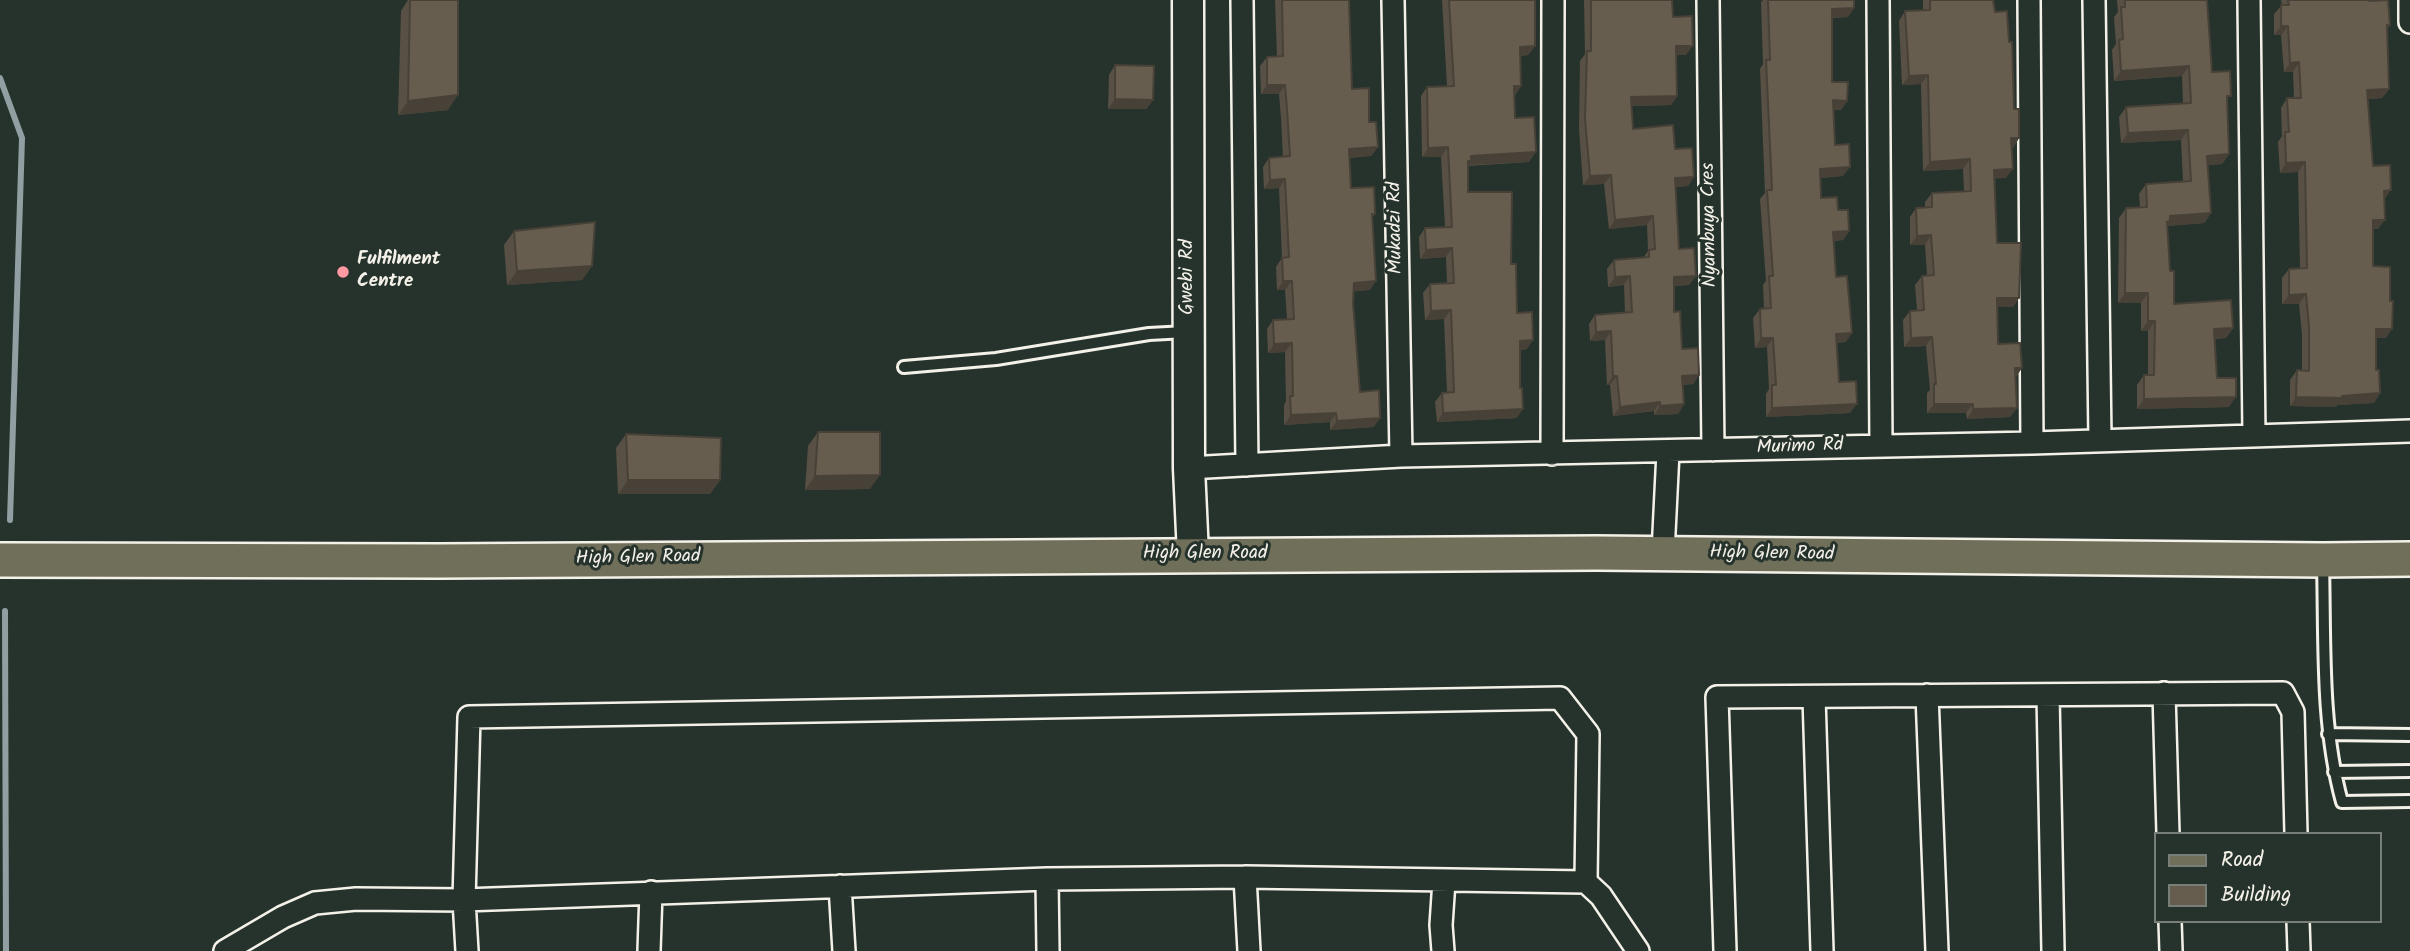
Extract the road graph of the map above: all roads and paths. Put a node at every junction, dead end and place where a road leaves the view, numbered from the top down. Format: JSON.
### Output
{"nodes":[{"id":1,"x":1188,"y":0,"type":"edge"},
{"id":2,"x":1242,"y":0,"type":"edge"},
{"id":3,"x":1393,"y":0,"type":"edge"},
{"id":4,"x":1553,"y":0,"type":"edge"},
{"id":5,"x":1709,"y":0,"type":"edge"},
{"id":6,"x":1878,"y":0,"type":"edge"},
{"id":7,"x":2029,"y":0,"type":"edge"},
{"id":8,"x":2094,"y":0,"type":"edge"},
{"id":9,"x":2249,"y":0,"type":"edge"},
{"id":10,"x":2410,"y":0,"type":"edge"},
{"id":11,"x":2410,"y":22,"type":"edge"},
{"id":12,"x":1189,"y":332,"type":"junction"},
{"id":13,"x":904,"y":367,"type":"dead end"},
{"id":14,"x":2410,"y":431,"type":"edge"},
{"id":15,"x":2254,"y":435,"type":"junction"},
{"id":16,"x":2100,"y":439,"type":"junction"},
{"id":17,"x":2032,"y":443,"type":"junction"},
{"id":18,"x":1881,"y":445,"type":"junction"},
{"id":19,"x":1713,"y":450,"type":"junction"},
{"id":20,"x":1668,"y":452,"type":"junction"},
{"id":21,"x":1552,"y":454,"type":"junction"},
{"id":22,"x":1401,"y":456,"type":"junction"},
{"id":23,"x":1247,"y":466,"type":"junction"},
{"id":24,"x":1189,"y":468,"type":"junction"},
{"id":25,"x":1664,"y":553,"type":"junction"},
{"id":26,"x":1192,"y":555,"type":"junction"},
{"id":27,"x":2410,"y":559,"type":"edge"},
{"id":28,"x":0,"y":560,"type":"edge"},
{"id":29,"x":2323,"y":560,"type":"junction"},
{"id":30,"x":2164,"y":693,"type":"junction"},
{"id":31,"x":1927,"y":695,"type":"junction"},
{"id":32,"x":2048,"y":695,"type":"junction"},
{"id":33,"x":1814,"y":697,"type":"junction"},
{"id":34,"x":2328,"y":734,"type":"junction"},
{"id":35,"x":2410,"y":735,"type":"edge"},
{"id":36,"x":2410,"y":771,"type":"edge"},
{"id":37,"x":2334,"y":772,"type":"junction"},
{"id":38,"x":2410,"y":801,"type":"edge"},
{"id":39,"x":2168,"y":832,"type":"edge"},
{"id":40,"x":2296,"y":832,"type":"edge"},
{"id":41,"x":1245,"y":877,"type":"junction"},
{"id":42,"x":1047,"y":879,"type":"junction"},
{"id":43,"x":1444,"y":881,"type":"junction"},
{"id":44,"x":1586,"y":882,"type":"junction"},
{"id":45,"x":840,"y":886,"type":"junction"},
{"id":46,"x":651,"y":892,"type":"junction"},
{"id":47,"x":464,"y":900,"type":"junction"},
{"id":48,"x":2170,"y":923,"type":"edge"},
{"id":49,"x":2298,"y":923,"type":"edge"},
{"id":50,"x":225,"y":951,"type":"edge"},
{"id":51,"x":467,"y":951,"type":"edge"},
{"id":52,"x":649,"y":951,"type":"edge"},
{"id":53,"x":844,"y":951,"type":"edge"},
{"id":54,"x":1048,"y":951,"type":"edge"},
{"id":55,"x":1249,"y":951,"type":"edge"},
{"id":56,"x":1443,"y":951,"type":"edge"},
{"id":57,"x":1638,"y":951,"type":"edge"},
{"id":58,"x":1725,"y":951,"type":"edge"},
{"id":59,"x":1822,"y":951,"type":"edge"},
{"id":60,"x":1937,"y":951,"type":"edge"},
{"id":61,"x":2053,"y":951,"type":"edge"},
{"id":62,"x":2171,"y":951,"type":"edge"},
{"id":63,"x":2299,"y":951,"type":"edge"}],
"edges":[{"from":1,"to":12,"type":"street","name":"Gwebi Rd"},
{"from":2,"to":23,"type":"street"},
{"from":3,"to":22,"type":"street","name":"Mukadzi Rd"},
{"from":4,"to":21,"type":"street"},
{"from":5,"to":19,"type":"street","name":"Nyambuya Cres"},
{"from":6,"to":18,"type":"street"},
{"from":7,"to":17,"type":"street"},
{"from":8,"to":16,"type":"street"},
{"from":9,"to":15,"type":"street"},
{"from":10,"to":11,"type":"street"},
{"from":12,"to":13,"type":"lane"},
{"from":12,"to":24,"type":"street","name":"Gwebi Rd"},
{"from":14,"to":15,"type":"street","name":"Murimo Rd"},
{"from":15,"to":16,"type":"street","name":"Murimo Rd"},
{"from":16,"to":17,"type":"street","name":"Murimo Rd"},
{"from":17,"to":18,"type":"street","name":"Murimo Rd"},
{"from":18,"to":19,"type":"street","name":"Murimo Rd"},
{"from":19,"to":20,"type":"street","name":"Murimo Rd"},
{"from":20,"to":21,"type":"street","name":"Murimo Rd"},
{"from":20,"to":25,"type":"street"},
{"from":21,"to":22,"type":"street","name":"Murimo Rd"},
{"from":22,"to":23,"type":"street","name":"Murimo Rd"},
{"from":23,"to":24,"type":"street","name":"Murimo Rd"},
{"from":24,"to":26,"type":"street","name":"Gwebi Rd"},
{"from":25,"to":26,"type":"main road","name":"High Glen Road"},
{"from":25,"to":29,"type":"main road","name":"High Glen Road"},
{"from":26,"to":28,"type":"main road","name":"High Glen Road"},
{"from":27,"to":29,"type":"main road","name":"High Glen Road"},
{"from":29,"to":34,"type":"lane"},
{"from":30,"to":32,"type":"street"},
{"from":30,"to":39,"type":"street"},
{"from":30,"to":40,"type":"street"},
{"from":31,"to":32,"type":"street"},
{"from":31,"to":33,"type":"street"},
{"from":31,"to":60,"type":"street"},
{"from":32,"to":61,"type":"street"},
{"from":33,"to":58,"type":"street"},
{"from":33,"to":59,"type":"street"},
{"from":34,"to":35,"type":"lane"},
{"from":34,"to":37,"type":"lane"},
{"from":36,"to":37,"type":"lane"},
{"from":37,"to":38,"type":"lane"},
{"from":41,"to":42,"type":"street"},
{"from":41,"to":43,"type":"street"},
{"from":41,"to":55,"type":"street"},
{"from":42,"to":45,"type":"street"},
{"from":42,"to":54,"type":"street"},
{"from":43,"to":44,"type":"street"},
{"from":43,"to":56,"type":"street"},
{"from":44,"to":47,"type":"street"},
{"from":44,"to":57,"type":"street"},
{"from":45,"to":46,"type":"street"},
{"from":45,"to":53,"type":"street"},
{"from":46,"to":47,"type":"street"},
{"from":46,"to":52,"type":"street"},
{"from":47,"to":50,"type":"street"},
{"from":47,"to":51,"type":"street"},
{"from":48,"to":62,"type":"street"},
{"from":49,"to":63,"type":"street"}]}
